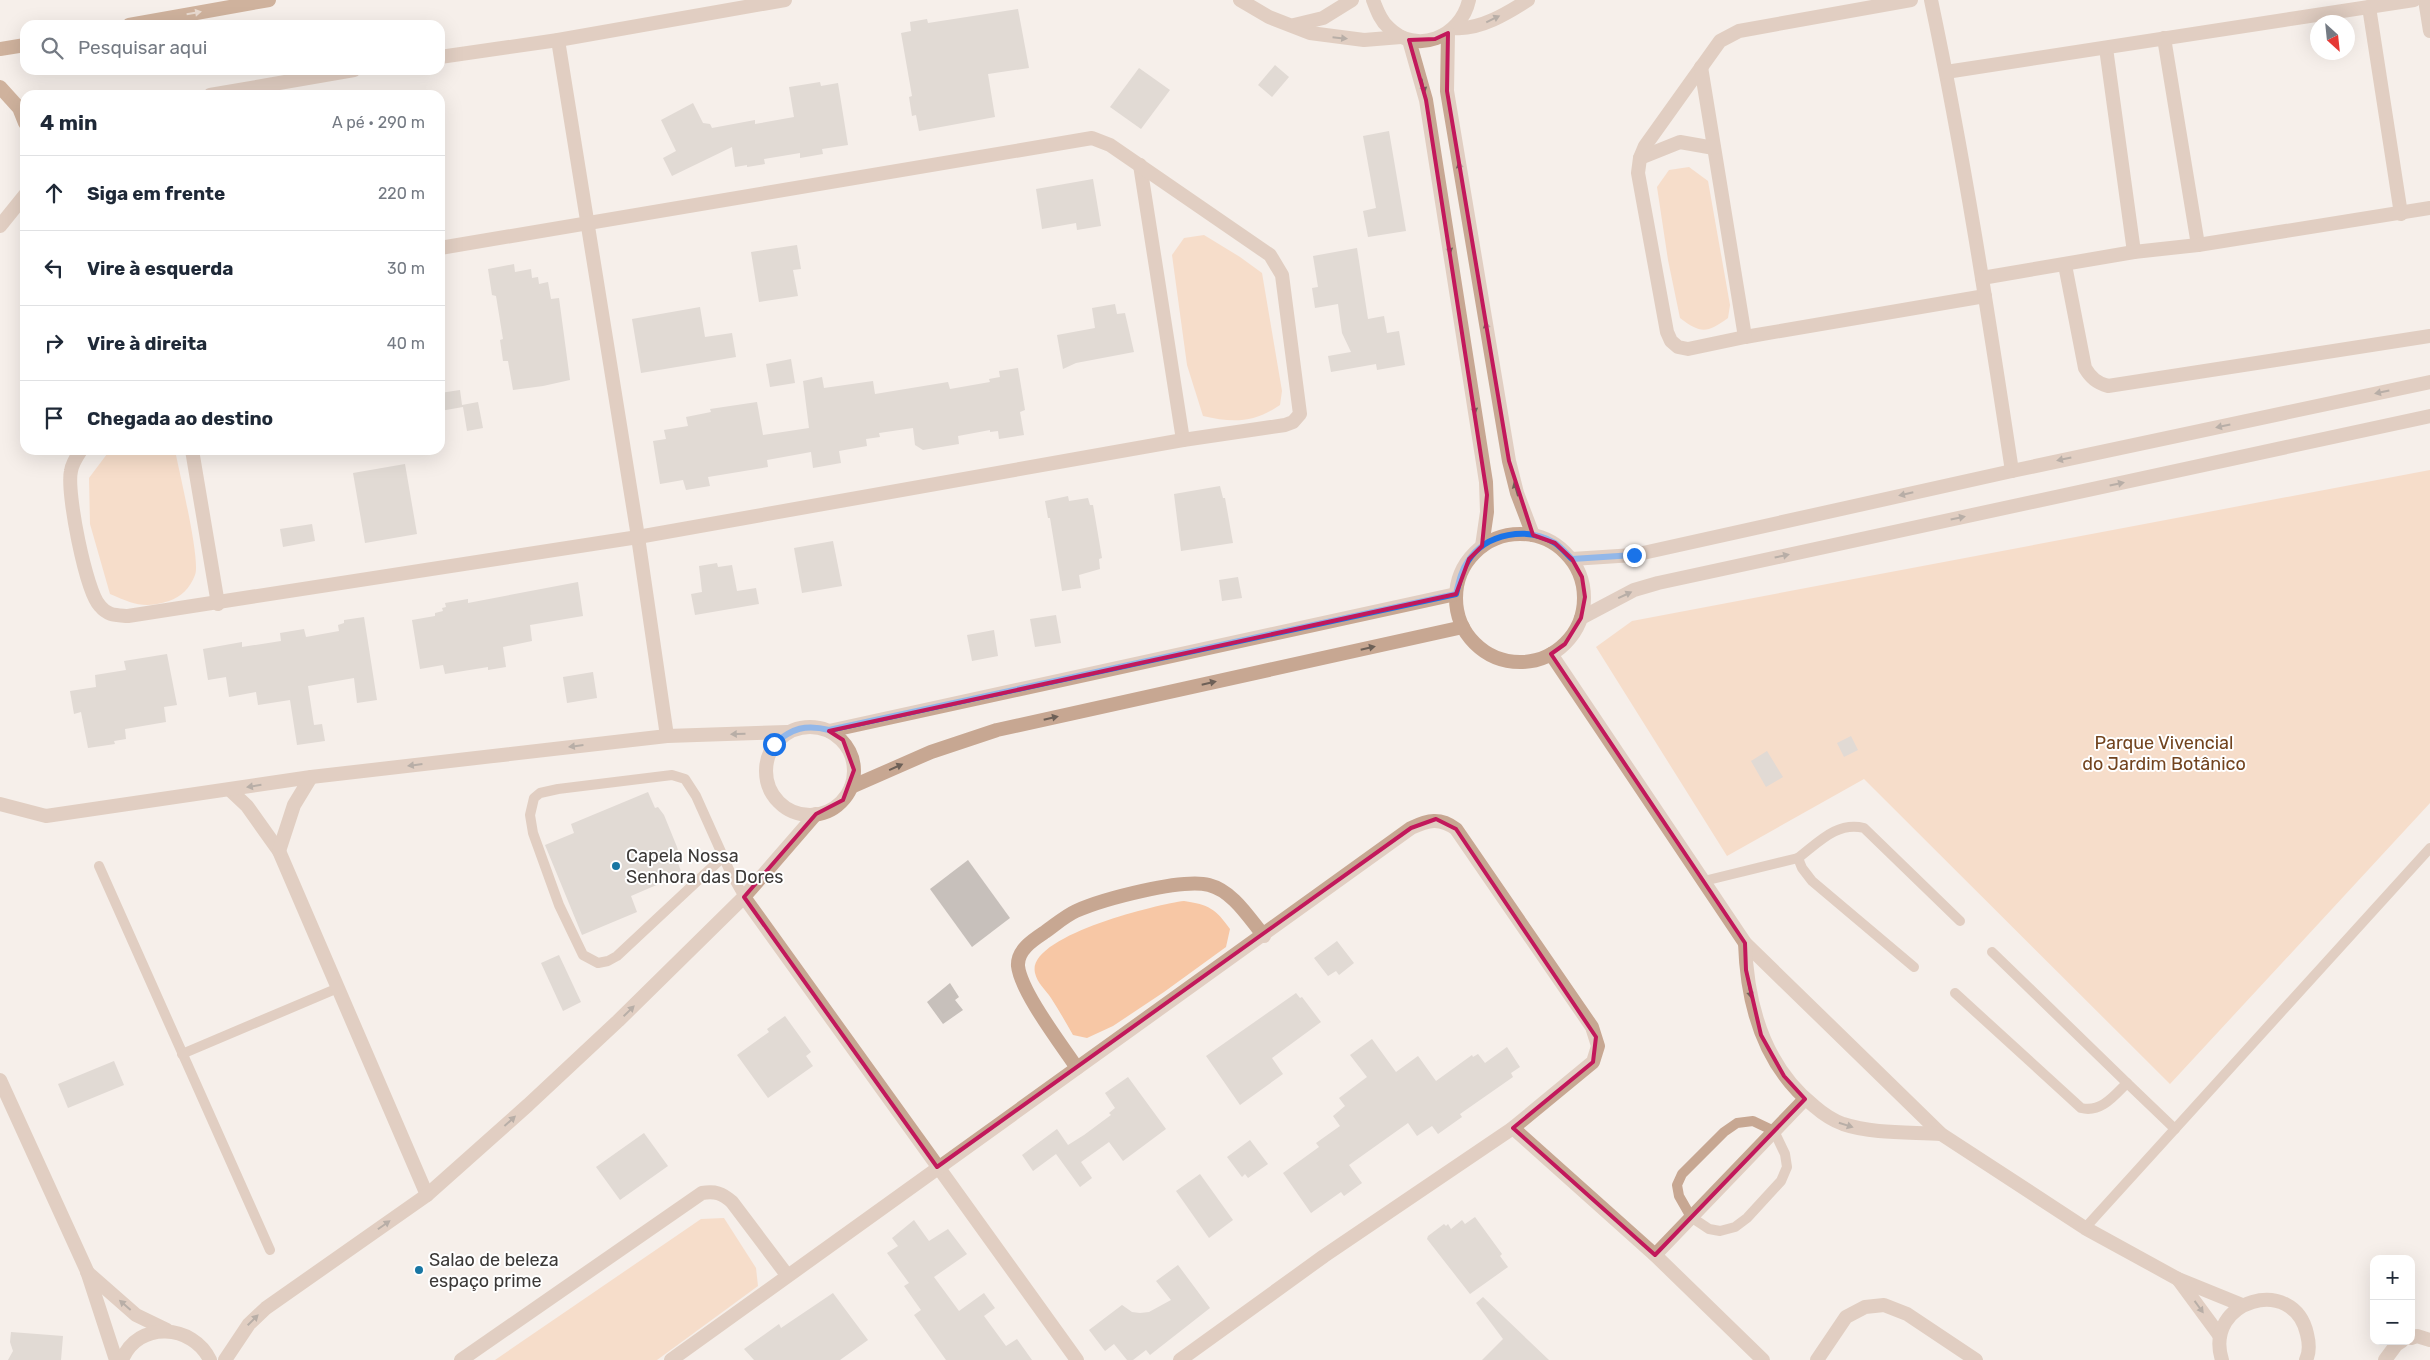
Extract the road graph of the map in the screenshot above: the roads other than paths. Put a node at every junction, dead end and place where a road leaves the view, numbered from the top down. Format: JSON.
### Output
{"nodes":[{"id":1,"x":269,"y":0,"type":"edge"},
{"id":2,"x":785,"y":0,"type":"edge"},
{"id":3,"x":1240,"y":0,"type":"edge"},
{"id":4,"x":1352,"y":0,"type":"edge"},
{"id":5,"x":1373,"y":0,"type":"edge"},
{"id":6,"x":1469,"y":0,"type":"edge"},
{"id":7,"x":1528,"y":0,"type":"edge"},
{"id":8,"x":1911,"y":0,"type":"edge"},
{"id":9,"x":1931,"y":0,"type":"edge"},
{"id":10,"x":2414,"y":0,"type":"edge"},
{"id":11,"x":2424,"y":0,"type":"edge"},
{"id":12,"x":2369,"y":7,"type":"junction"},
{"id":13,"x":157,"y":20,"type":"edge"},
{"id":14,"x":1294,"y":25,"type":"junction"},
{"id":15,"x":1451,"y":31,"type":"junction"},
{"id":16,"x":2430,"y":31,"type":"edge"},
{"id":17,"x":1405,"y":38,"type":"junction"},
{"id":18,"x":2164,"y":38,"type":"junction"},
{"id":19,"x":558,"y":40,"type":"junction"},
{"id":20,"x":20,"y":46,"type":"edge"},
{"id":21,"x":2106,"y":48,"type":"junction"},
{"id":22,"x":0,"y":50,"type":"edge"},
{"id":23,"x":445,"y":56,"type":"edge"},
{"id":24,"x":1701,"y":67,"type":"junction"},
{"id":25,"x":1946,"y":72,"type":"junction"},
{"id":26,"x":325,"y":75,"type":"edge"},
{"id":27,"x":0,"y":87,"type":"edge"},
{"id":28,"x":239,"y":90,"type":"edge"},
{"id":29,"x":20,"y":110,"type":"edge"},
{"id":30,"x":1714,"y":148,"type":"junction"},
{"id":31,"x":1640,"y":158,"type":"junction"},
{"id":32,"x":1140,"y":166,"type":"junction"},
{"id":33,"x":20,"y":201,"type":"edge"},
{"id":34,"x":2430,"y":208,"type":"edge"},
{"id":35,"x":2401,"y":214,"type":"junction"},
{"id":36,"x":588,"y":223,"type":"junction"},
{"id":37,"x":0,"y":226,"type":"edge"},
{"id":38,"x":2198,"y":245,"type":"junction"},
{"id":39,"x":445,"y":247,"type":"edge"},
{"id":40,"x":2134,"y":252,"type":"junction"},
{"id":41,"x":2065,"y":265,"type":"junction"},
{"id":42,"x":1982,"y":278,"type":"junction"},
{"id":43,"x":1985,"y":296,"type":"junction"},
{"id":44,"x":2430,"y":336,"type":"edge"},
{"id":45,"x":1745,"y":337,"type":"junction"},
{"id":46,"x":2430,"y":382,"type":"edge"},
{"id":47,"x":2430,"y":416,"type":"edge"},
{"id":48,"x":1183,"y":440,"type":"junction"},
{"id":49,"x":78,"y":455,"type":"edge"},
{"id":50,"x":193,"y":455,"type":"edge"},
{"id":51,"x":2012,"y":470,"type":"junction"},
{"id":52,"x":1533,"y":534,"type":"junction"},
{"id":53,"x":638,"y":537,"type":"junction"},
{"id":54,"x":1482,"y":546,"type":"junction"},
{"id":55,"x":1572,"y":559,"type":"junction"},
{"id":56,"x":1456,"y":594,"type":"junction"},
{"id":57,"x":218,"y":604,"type":"junction"},
{"id":58,"x":1581,"y":618,"type":"junction"},
{"id":59,"x":1463,"y":627,"type":"junction"},
{"id":60,"x":1552,"y":654,"type":"junction"},
{"id":61,"x":829,"y":730,"type":"junction"},
{"id":62,"x":787,"y":732,"type":"junction"},
{"id":63,"x":667,"y":736,"type":"junction"},
{"id":64,"x":310,"y":777,"type":"junction"},
{"id":65,"x":851,"y":787,"type":"junction"},
{"id":66,"x":230,"y":790,"type":"junction"},
{"id":67,"x":0,"y":804,"type":"edge"},
{"id":68,"x":816,"y":814,"type":"junction"},
{"id":69,"x":2430,"y":848,"type":"edge"},
{"id":70,"x":279,"y":851,"type":"junction"},
{"id":71,"x":723,"y":857,"type":"junction"},
{"id":72,"x":1798,"y":858,"type":"junction"},
{"id":73,"x":99,"y":866,"type":"dead end"},
{"id":74,"x":1704,"y":882,"type":"junction"},
{"id":75,"x":744,"y":897,"type":"junction"},
{"id":76,"x":1960,"y":921,"type":"dead end"},
{"id":77,"x":1264,"y":936,"type":"junction"},
{"id":78,"x":1745,"y":943,"type":"junction"},
{"id":79,"x":1992,"y":952,"type":"dead end"},
{"id":80,"x":1914,"y":967,"type":"dead end"},
{"id":81,"x":338,"y":988,"type":"junction"},
{"id":82,"x":1955,"y":993,"type":"dead end"},
{"id":83,"x":182,"y":1054,"type":"junction"},
{"id":84,"x":1077,"y":1068,"type":"junction"},
{"id":85,"x":0,"y":1080,"type":"edge"},
{"id":86,"x":2127,"y":1083,"type":"junction"},
{"id":87,"x":1805,"y":1099,"type":"junction"},
{"id":88,"x":1513,"y":1128,"type":"junction"},
{"id":89,"x":2175,"y":1129,"type":"junction"},
{"id":90,"x":1774,"y":1131,"type":"junction"},
{"id":91,"x":1941,"y":1134,"type":"junction"},
{"id":92,"x":937,"y":1167,"type":"junction"},
{"id":93,"x":427,"y":1195,"type":"junction"},
{"id":94,"x":1691,"y":1217,"type":"junction"},
{"id":95,"x":2085,"y":1228,"type":"junction"},
{"id":96,"x":270,"y":1250,"type":"dead end"},
{"id":97,"x":1655,"y":1255,"type":"junction"},
{"id":98,"x":87,"y":1272,"type":"junction"},
{"id":99,"x":787,"y":1275,"type":"junction"},
{"id":100,"x":2178,"y":1279,"type":"junction"},
{"id":101,"x":2242,"y":1305,"type":"junction"},
{"id":102,"x":166,"y":1330,"type":"junction"},
{"id":103,"x":2220,"y":1336,"type":"junction"},
{"id":104,"x":2415,"y":1337,"type":"edge"},
{"id":105,"x":2430,"y":1340,"type":"edge"},
{"id":106,"x":2396,"y":1345,"type":"edge"},
{"id":107,"x":116,"y":1360,"type":"edge"},
{"id":108,"x":122,"y":1360,"type":"edge"},
{"id":109,"x":210,"y":1360,"type":"edge"},
{"id":110,"x":225,"y":1360,"type":"edge"},
{"id":111,"x":461,"y":1360,"type":"edge"},
{"id":112,"x":671,"y":1360,"type":"edge"},
{"id":113,"x":1078,"y":1360,"type":"edge"},
{"id":114,"x":1180,"y":1360,"type":"edge"},
{"id":115,"x":1763,"y":1360,"type":"edge"},
{"id":116,"x":1817,"y":1360,"type":"edge"},
{"id":117,"x":1976,"y":1360,"type":"edge"},
{"id":118,"x":2222,"y":1360,"type":"edge"},
{"id":119,"x":2306,"y":1360,"type":"edge"},
{"id":120,"x":2385,"y":1360,"type":"edge"}],
"edges":[{"from":13,"to":1,"type":"main road","one_way":true},
{"from":2,"to":19,"type":"street"},
{"from":3,"to":14,"type":"street"},
{"from":4,"to":14,"type":"street"},
{"from":5,"to":17,"type":"street"},
{"from":6,"to":15,"type":"street"},
{"from":15,"to":7,"type":"street","one_way":true},
{"from":8,"to":24,"type":"street"},
{"from":9,"to":25,"type":"street"},
{"from":10,"to":12,"type":"street"},
{"from":11,"to":16,"type":"street"},
{"from":12,"to":18,"type":"street"},
{"from":12,"to":35,"type":"street"},
{"from":14,"to":17,"type":"street","one_way":true},
{"from":15,"to":17,"type":"street"},
{"from":52,"to":15,"type":"street","one_way":true},
{"from":17,"to":54,"type":"street","one_way":true},
{"from":18,"to":21,"type":"street"},
{"from":18,"to":38,"type":"street"},
{"from":19,"to":23,"type":"street"},
{"from":19,"to":36,"type":"street"},
{"from":20,"to":22,"type":"main road"},
{"from":21,"to":25,"type":"street"},
{"from":21,"to":40,"type":"street"},
{"from":24,"to":30,"type":"street"},
{"from":24,"to":31,"type":"street"},
{"from":25,"to":42,"type":"street"},
{"from":26,"to":28,"type":"street"},
{"from":27,"to":29,"type":"main road"},
{"from":30,"to":31,"type":"street"},
{"from":30,"to":45,"type":"street"},
{"from":31,"to":45,"type":"street"},
{"from":32,"to":36,"type":"street"},
{"from":32,"to":48,"type":"street"},
{"from":32,"to":48,"type":"street"},
{"from":33,"to":37,"type":"street"},
{"from":34,"to":35,"type":"street"},
{"from":35,"to":38,"type":"street"},
{"from":36,"to":39,"type":"street"},
{"from":36,"to":53,"type":"street"},
{"from":38,"to":40,"type":"street"},
{"from":40,"to":41,"type":"street"},
{"from":41,"to":42,"type":"street"},
{"from":41,"to":44,"type":"street"},
{"from":42,"to":43,"type":"street"},
{"from":43,"to":45,"type":"street"},
{"from":43,"to":51,"type":"street"},
{"from":46,"to":51,"type":"street","one_way":true},
{"from":58,"to":47,"type":"street","one_way":true},
{"from":48,"to":53,"type":"street"},
{"from":49,"to":57,"type":"street"},
{"from":50,"to":57,"type":"street"},
{"from":51,"to":55,"type":"street","one_way":true},
{"from":52,"to":54,"type":"street"},
{"from":52,"to":55,"type":"street"},
{"from":53,"to":57,"type":"street"},
{"from":53,"to":63,"type":"street"},
{"from":54,"to":56,"type":"street"},
{"from":55,"to":58,"type":"street"},
{"from":56,"to":59,"type":"street"},
{"from":56,"to":61,"type":"street"},
{"from":58,"to":60,"type":"street"},
{"from":59,"to":60,"type":"street"},
{"from":65,"to":59,"type":"street","one_way":true},
{"from":60,"to":74,"type":"street"},
{"from":61,"to":62,"type":"street"},
{"from":61,"to":65,"type":"street"},
{"from":62,"to":63,"type":"street","one_way":true},
{"from":62,"to":68,"type":"street"},
{"from":63,"to":64,"type":"street","one_way":true},
{"from":64,"to":66,"type":"street","one_way":true},
{"from":64,"to":70,"type":"street"},
{"from":65,"to":68,"type":"street"},
{"from":66,"to":67,"type":"street"},
{"from":66,"to":70,"type":"street"},
{"from":68,"to":75,"type":"street"},
{"from":69,"to":89,"type":"lane"},
{"from":70,"to":81,"type":"street"},
{"from":71,"to":71,"type":"lane"},
{"from":71,"to":75,"type":"lane"},
{"from":72,"to":74,"type":"lane"},
{"from":72,"to":76,"type":"lane"},
{"from":72,"to":80,"type":"lane"},
{"from":73,"to":83,"type":"lane"},
{"from":74,"to":78,"type":"street"},
{"from":75,"to":92,"type":"street"},
{"from":93,"to":75,"type":"street","one_way":true},
{"from":77,"to":84,"type":"street"},
{"from":77,"to":84,"type":"street"},
{"from":77,"to":88,"type":"street"},
{"from":78,"to":87,"type":"street","one_way":true},
{"from":78,"to":91,"type":"street"},
{"from":79,"to":86,"type":"lane"},
{"from":81,"to":83,"type":"lane"},
{"from":81,"to":93,"type":"street"},
{"from":82,"to":86,"type":"lane"},
{"from":83,"to":96,"type":"lane"},
{"from":84,"to":92,"type":"street"},
{"from":85,"to":98,"type":"street"},
{"from":86,"to":89,"type":"lane"},
{"from":87,"to":90,"type":"street"},
{"from":87,"to":91,"type":"street","one_way":true},
{"from":88,"to":97,"type":"street"},
{"from":88,"to":114,"type":"street"},
{"from":89,"to":95,"type":"lane"},
{"from":90,"to":94,"type":"street"},
{"from":90,"to":94,"type":"lane"},
{"from":90,"to":94,"type":"lane"},
{"from":91,"to":95,"type":"street"},
{"from":92,"to":99,"type":"street"},
{"from":92,"to":113,"type":"street"},
{"from":110,"to":93,"type":"street","one_way":true},
{"from":94,"to":97,"type":"street"},
{"from":95,"to":100,"type":"street"},
{"from":97,"to":115,"type":"street"},
{"from":102,"to":98,"type":"street","one_way":true},
{"from":98,"to":107,"type":"street"},
{"from":99,"to":111,"type":"street"},
{"from":99,"to":112,"type":"street"},
{"from":100,"to":101,"type":"street"},
{"from":100,"to":103,"type":"street","one_way":true},
{"from":101,"to":103,"type":"street"},
{"from":101,"to":119,"type":"street"},
{"from":102,"to":108,"type":"street"},
{"from":102,"to":109,"type":"street"},
{"from":103,"to":118,"type":"street"},
{"from":104,"to":105,"type":"street"},
{"from":106,"to":120,"type":"street"},
{"from":116,"to":117,"type":"street"}]}
